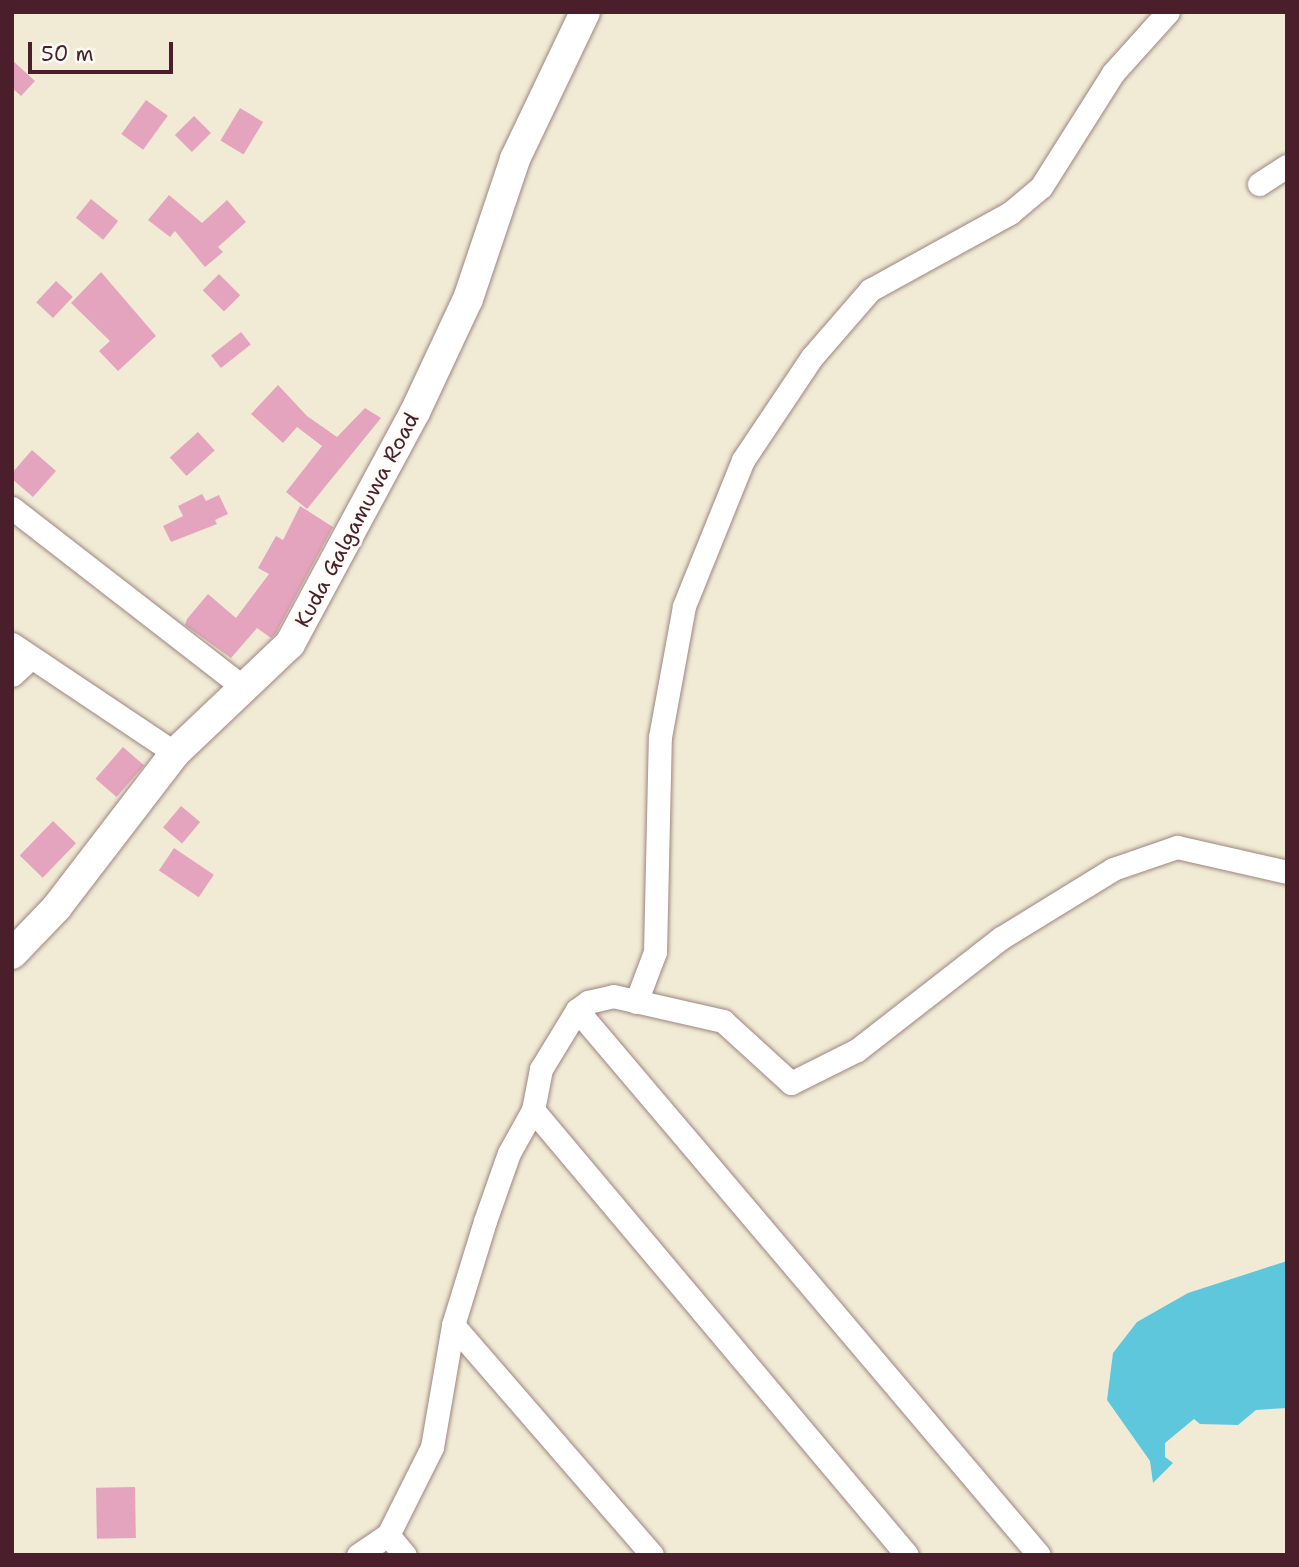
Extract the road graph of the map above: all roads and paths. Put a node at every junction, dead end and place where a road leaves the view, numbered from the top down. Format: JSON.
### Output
{"nodes":[{"id":1,"x":585,"y":12,"type":"edge"},
{"id":2,"x":1168,"y":12,"type":"edge"},
{"id":3,"x":1287,"y":166,"type":"edge"},
{"id":4,"x":1259,"y":184,"type":"dead end"},
{"id":5,"x":12,"y":508,"type":"edge"},
{"id":6,"x":22,"y":651,"type":"edge"},
{"id":7,"x":12,"y":675,"type":"edge"},
{"id":8,"x":244,"y":688,"type":"junction"},
{"id":9,"x":175,"y":753,"type":"junction"},
{"id":10,"x":1287,"y":872,"type":"edge"},
{"id":11,"x":12,"y":954,"type":"edge"},
{"id":12,"x":636,"y":1002,"type":"junction"},
{"id":13,"x":577,"y":1010,"type":"junction"},
{"id":14,"x":533,"y":1110,"type":"junction"},
{"id":15,"x":453,"y":1325,"type":"junction"},
{"id":16,"x":388,"y":1535,"type":"junction"},
{"id":17,"x":358,"y":1555,"type":"edge"},
{"id":18,"x":405,"y":1555,"type":"edge"},
{"id":19,"x":652,"y":1555,"type":"edge"},
{"id":20,"x":907,"y":1555,"type":"edge"},
{"id":21,"x":1039,"y":1555,"type":"edge"}],
"edges":[{"from":1,"to":8,"type":"street","name":"Kuda Galgamuwa Road"},
{"from":2,"to":12,"type":"street"},
{"from":3,"to":4,"type":"street"},
{"from":5,"to":8,"type":"street"},
{"from":6,"to":7,"type":"street"},
{"from":6,"to":9,"type":"street"},
{"from":8,"to":9,"type":"street","name":"Kuda Galgamuwa Road"},
{"from":9,"to":11,"type":"street","name":"Kuda Galgamuwa Road"},
{"from":10,"to":12,"type":"street"},
{"from":12,"to":13,"type":"street"},
{"from":13,"to":14,"type":"street"},
{"from":13,"to":21,"type":"street"},
{"from":14,"to":15,"type":"street"},
{"from":14,"to":20,"type":"street"},
{"from":15,"to":16,"type":"street"},
{"from":15,"to":19,"type":"street"},
{"from":16,"to":17,"type":"street"},
{"from":16,"to":18,"type":"street"}]}
